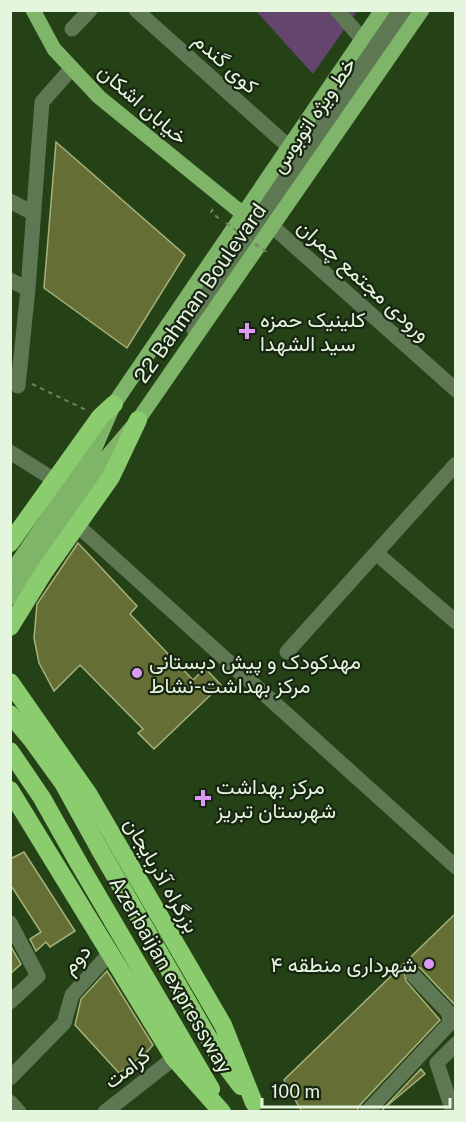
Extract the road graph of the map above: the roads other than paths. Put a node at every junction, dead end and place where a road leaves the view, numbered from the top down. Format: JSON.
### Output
{"nodes":[{"id":1,"x":33,"y":10,"type":"edge"},
{"id":2,"x":90,"y":10,"type":"edge"},
{"id":3,"x":136,"y":10,"type":"edge"},
{"id":4,"x":338,"y":10,"type":"edge"},
{"id":5,"x":382,"y":10,"type":"edge"},
{"id":6,"x":395,"y":10,"type":"edge"},
{"id":7,"x":409,"y":10,"type":"edge"},
{"id":8,"x":422,"y":10,"type":"edge"},
{"id":9,"x":72,"y":29,"type":"dead end"},
{"id":10,"x":362,"y":39,"type":"junction"},
{"id":11,"x":72,"y":68,"type":"junction"},
{"id":12,"x":289,"y":147,"type":"junction"},
{"id":13,"x":10,"y":201,"type":"edge"},
{"id":14,"x":33,"y":213,"type":"junction"},
{"id":15,"x":243,"y":214,"type":"junction"},
{"id":16,"x":272,"y":225,"type":"junction"},
{"id":17,"x":10,"y":280,"type":"edge"},
{"id":18,"x":28,"y":289,"type":"junction"},
{"id":19,"x":153,"y":348,"type":"junction"},
{"id":20,"x":176,"y":364,"type":"junction"},
{"id":21,"x":18,"y":382,"type":"road end"},
{"id":22,"x":456,"y":390,"type":"edge"},
{"id":23,"x":114,"y":404,"type":"junction"},
{"id":24,"x":138,"y":420,"type":"junction"},
{"id":25,"x":10,"y":452,"type":"edge"},
{"id":26,"x":456,"y":464,"type":"edge"},
{"id":27,"x":56,"y":481,"type":"junction"},
{"id":28,"x":77,"y":525,"type":"junction"},
{"id":29,"x":10,"y":543,"type":"edge"},
{"id":30,"x":376,"y":553,"type":"junction"},
{"id":31,"x":10,"y":574,"type":"edge"},
{"id":32,"x":10,"y":598,"type":"edge"},
{"id":33,"x":456,"y":622,"type":"edge"},
{"id":34,"x":10,"y":627,"type":"edge"},
{"id":35,"x":286,"y":652,"type":"dead end"},
{"id":36,"x":10,"y":682,"type":"edge"},
{"id":37,"x":10,"y":714,"type":"edge"},
{"id":38,"x":10,"y":751,"type":"edge"},
{"id":39,"x":12,"y":798,"type":"edge"},
{"id":40,"x":108,"y":827,"type":"junction"},
{"id":41,"x":52,"y":858,"type":"junction"},
{"id":42,"x":456,"y":867,"type":"edge"},
{"id":43,"x":10,"y":923,"type":"edge"},
{"id":44,"x":110,"y":953,"type":"junction"},
{"id":45,"x":413,"y":975,"type":"dead end"},
{"id":46,"x":10,"y":1002,"type":"edge"},
{"id":47,"x":456,"y":1044,"type":"edge"},
{"id":48,"x":174,"y":1059,"type":"junction"},
{"id":49,"x":10,"y":1078,"type":"edge"},
{"id":50,"x":10,"y":1102,"type":"edge"},
{"id":51,"x":256,"y":1107,"type":"edge"},
{"id":52,"x":19,"y":1112,"type":"edge"},
{"id":53,"x":105,"y":1112,"type":"edge"},
{"id":54,"x":223,"y":1112,"type":"edge"},
{"id":55,"x":367,"y":1112,"type":"edge"},
{"id":56,"x":453,"y":1112,"type":"edge"}],
"edges":[{"from":1,"to":11,"type":"main road","name":"خیابان اشکان"},
{"from":2,"to":9,"type":"street"},
{"from":3,"to":12,"type":"street","name":"کوی گندم"},
{"from":4,"to":10,"type":"street"},
{"from":5,"to":10,"type":"main road","name":"22 Bahman Boulevard"},
{"from":6,"to":19,"type":"street","name":"خط ویژه اتوبوس"},
{"from":7,"to":20,"type":"street","name":"خط ویژه اتوبوس"},
{"from":8,"to":16,"type":"main road","name":"22 Bahman Boulevard"},
{"from":10,"to":12,"type":"main road","name":"22 Bahman Boulevard"},
{"from":11,"to":14,"type":"street"},
{"from":11,"to":15,"type":"main road","name":"خیابان اشکان"},
{"from":12,"to":15,"type":"main road","name":"22 Bahman Boulevard"},
{"from":13,"to":14,"type":"street"},
{"from":14,"to":18,"type":"street"},
{"from":15,"to":19,"type":"main road","name":"22 Bahman Boulevard"},
{"from":16,"to":20,"type":"main road","name":"22 Bahman Boulevard"},
{"from":16,"to":22,"type":"street","name":"ورودی مجتمع چمران"},
{"from":17,"to":18,"type":"street"},
{"from":18,"to":21,"type":"street"},
{"from":19,"to":23,"type":"main road","name":"22 Bahman Boulevard"},
{"from":20,"to":24,"type":"main road","name":"22 Bahman Boulevard"},
{"from":23,"to":27,"type":"highway"},
{"from":23,"to":31,"type":"main road","name":"22 Bahman Boulevard"},
{"from":24,"to":28,"type":"highway"},
{"from":24,"to":32,"type":"main road","name":"22 Bahman Boulevard"},
{"from":25,"to":27,"type":"street"},
{"from":26,"to":30,"type":"street"},
{"from":27,"to":29,"type":"highway"},
{"from":28,"to":34,"type":"highway"},
{"from":28,"to":42,"type":"street"},
{"from":30,"to":33,"type":"street"},
{"from":30,"to":35,"type":"street"},
{"from":36,"to":40,"type":"highway","name":"بزرگراه آذربایجان"},
{"from":37,"to":51,"type":"highway","name":"Azerbaijan expressway","bridge":true},
{"from":38,"to":54,"type":"highway","name":"Azerbaijan expressway","bridge":true},
{"from":39,"to":41,"type":"highway"},
{"from":40,"to":41,"type":"highway"},
{"from":40,"to":51,"type":"highway","name":"بزرگراه آذربایجان"},
{"from":41,"to":44,"type":"highway"},
{"from":43,"to":46,"type":"street"},
{"from":44,"to":48,"type":"highway"},
{"from":44,"to":49,"type":"street","name":"دوم"},
{"from":45,"to":55,"type":"street"},
{"from":47,"to":56,"type":"street"},
{"from":48,"to":53,"type":"street","name":"کرامت"},
{"from":48,"to":54,"type":"highway"},
{"from":50,"to":52,"type":"street"}]}
